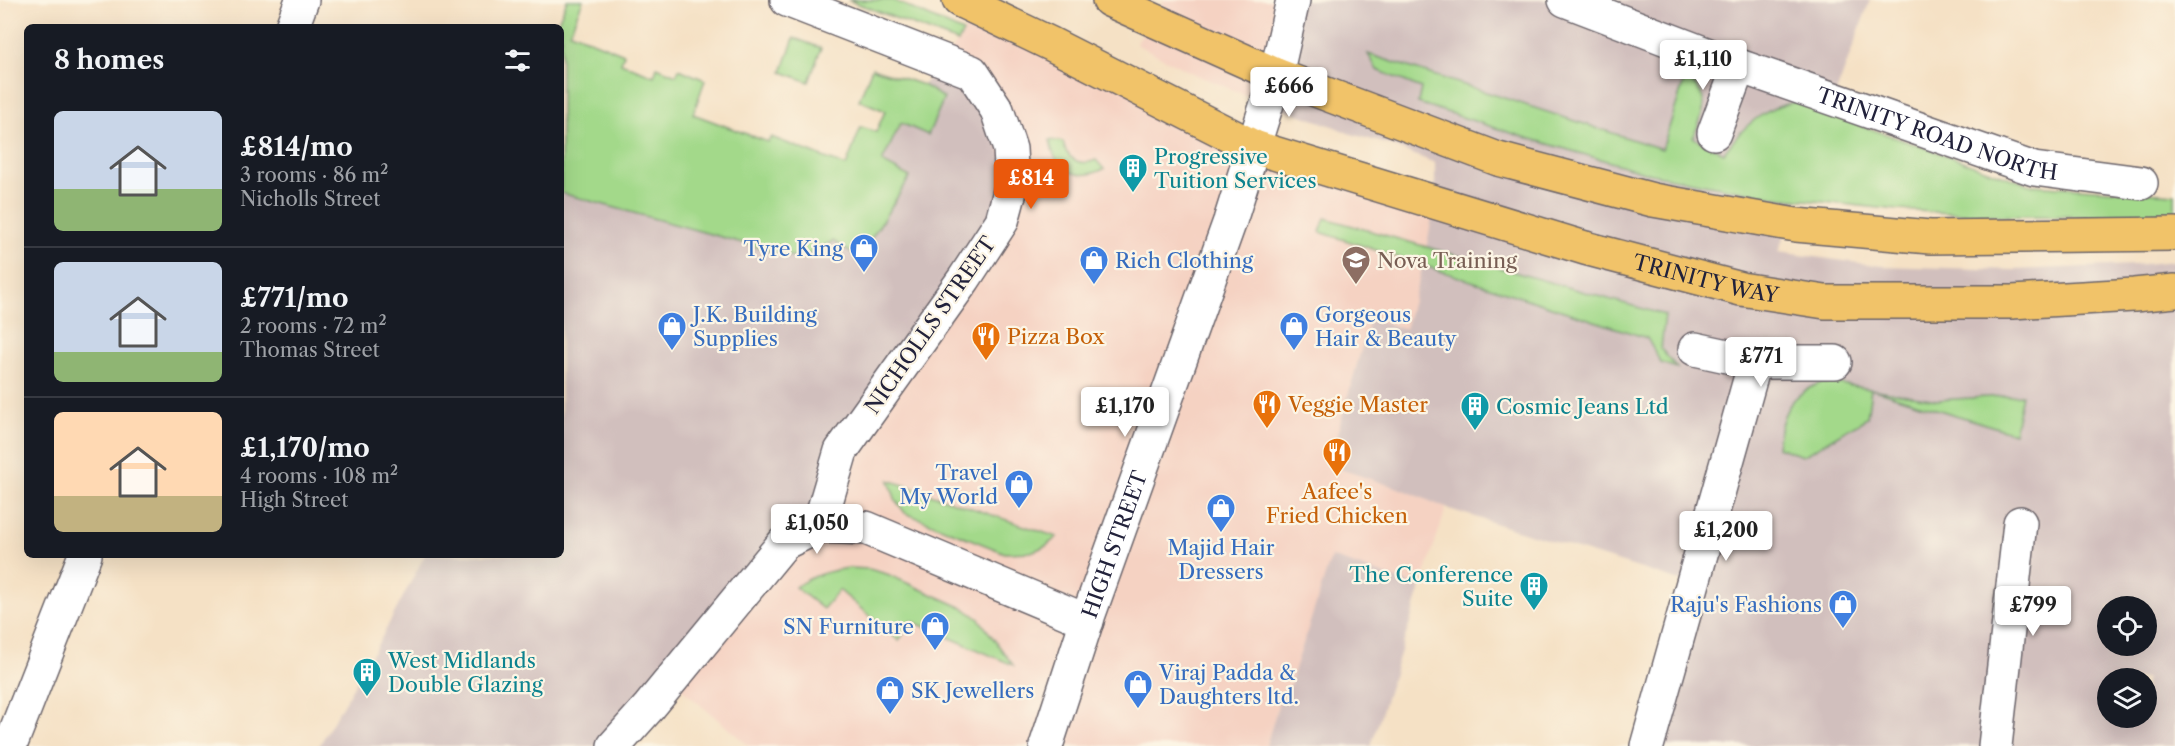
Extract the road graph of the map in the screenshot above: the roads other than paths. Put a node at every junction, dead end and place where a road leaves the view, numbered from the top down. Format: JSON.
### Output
{"nodes":[{"id":1,"x":302,"y":0,"type":"edge"},
{"id":2,"x":787,"y":0,"type":"edge"},
{"id":3,"x":959,"y":0,"type":"edge"},
{"id":4,"x":1109,"y":0,"type":"edge"},
{"id":5,"x":1293,"y":0,"type":"edge"},
{"id":6,"x":1565,"y":0,"type":"edge"},
{"id":7,"x":293,"y":24,"type":"edge"},
{"id":8,"x":1739,"y":66,"type":"junction"},
{"id":9,"x":1276,"y":75,"type":"junction"},
{"id":10,"x":1714,"y":133,"type":"dead end"},
{"id":11,"x":1254,"y":147,"type":"junction"},
{"id":12,"x":2141,"y":183,"type":"dead end"},
{"id":13,"x":2175,"y":234,"type":"edge"},
{"id":14,"x":2175,"y":291,"type":"edge"},
{"id":15,"x":1695,"y":349,"type":"dead end"},
{"id":16,"x":1755,"y":362,"type":"junction"},
{"id":17,"x":1835,"y":362,"type":"dead end"},
{"id":18,"x":2020,"y":523,"type":"dead end"},
{"id":19,"x":819,"y":526,"type":"junction"},
{"id":20,"x":84,"y":558,"type":"edge"},
{"id":21,"x":1087,"y":621,"type":"junction"},
{"id":22,"x":10,"y":746,"type":"edge"},
{"id":23,"x":614,"y":746,"type":"edge"},
{"id":24,"x":1046,"y":746,"type":"edge"},
{"id":25,"x":1647,"y":746,"type":"edge"},
{"id":26,"x":1995,"y":746,"type":"edge"}],
"edges":[{"from":1,"to":7,"type":"street"},
{"from":2,"to":19,"type":"street","name":"NICHOLLS STREET"},
{"from":3,"to":11,"type":"main road","name":"TRINITY WAY"},
{"from":4,"to":9,"type":"main road"},
{"from":5,"to":9,"type":"street","name":"HIGH STREET"},
{"from":6,"to":8,"type":"street","name":"TRINITY ROAD NORTH"},
{"from":8,"to":10,"type":"street"},
{"from":8,"to":12,"type":"street","name":"TRINITY ROAD NORTH"},
{"from":9,"to":11,"type":"street","name":"HIGH STREET"},
{"from":9,"to":13,"type":"main road"},
{"from":11,"to":14,"type":"main road","name":"TRINITY WAY"},
{"from":11,"to":21,"type":"street","name":"HIGH STREET"},
{"from":15,"to":16,"type":"street"},
{"from":16,"to":17,"type":"street"},
{"from":16,"to":25,"type":"street"},
{"from":18,"to":26,"type":"street"},
{"from":19,"to":21,"type":"street"},
{"from":19,"to":23,"type":"street"},
{"from":20,"to":22,"type":"street"},
{"from":21,"to":24,"type":"street","name":"HIGH STREET"}]}
